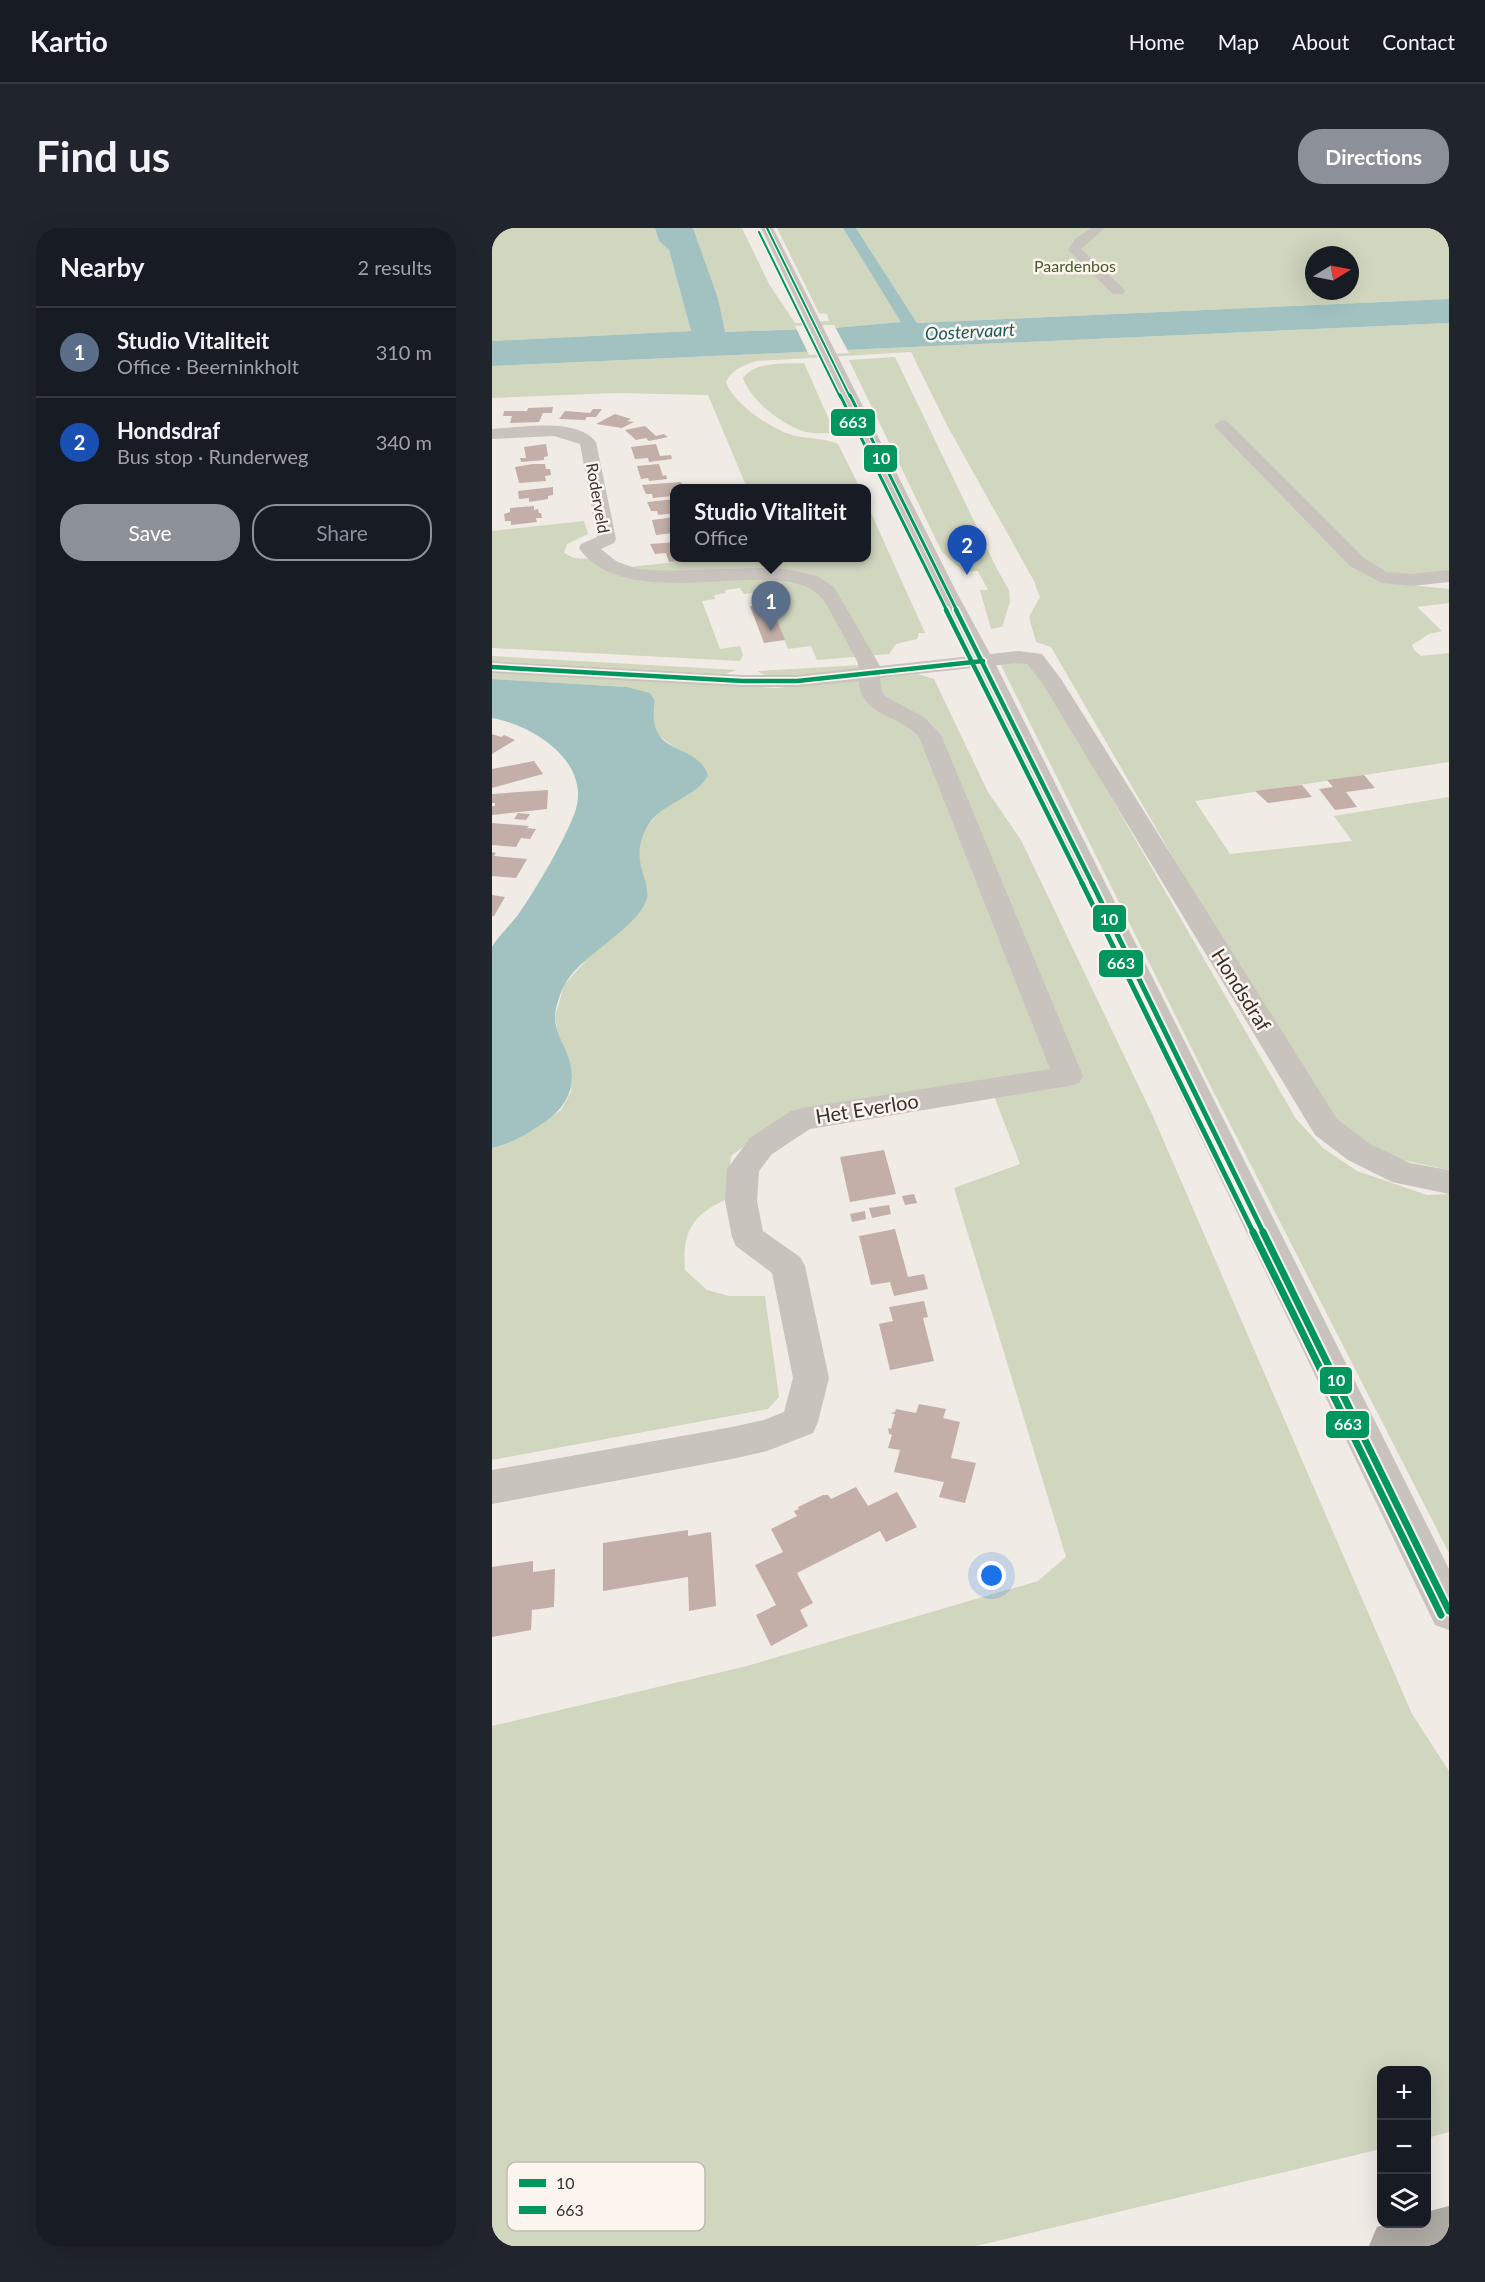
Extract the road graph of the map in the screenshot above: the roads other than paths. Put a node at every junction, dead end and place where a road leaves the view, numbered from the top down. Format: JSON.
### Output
{"nodes":[{"id":1,"x":767,"y":228,"type":"edge"},
{"id":2,"x":1099,"y":228,"type":"edge"},
{"id":3,"x":1118,"y":291,"type":"dead end"},
{"id":4,"x":1222,"y":425,"type":"dead end"},
{"id":5,"x":492,"y":434,"type":"edge"},
{"id":6,"x":1446,"y":580,"type":"edge"},
{"id":7,"x":983,"y":661,"type":"junction"},
{"id":8,"x":492,"y":667,"type":"edge"},
{"id":9,"x":872,"y":673,"type":"junction"},
{"id":10,"x":1449,"y":1182,"type":"edge"},
{"id":11,"x":492,"y":1486,"type":"edge"},
{"id":12,"x":1449,"y":1611,"type":"edge"},
{"id":13,"x":1449,"y":2233,"type":"edge"},
{"id":14,"x":1396,"y":2246,"type":"edge"}],
"edges":[{"from":1,"to":7,"type":"street"},
{"from":2,"to":3,"type":"street"},
{"from":4,"to":6,"type":"street"},
{"from":5,"to":9,"type":"street","name":"Roderveld"},
{"from":7,"to":9,"type":"street"},
{"from":7,"to":10,"type":"street","name":"Hondsdraf"},
{"from":7,"to":12,"type":"street"},
{"from":8,"to":9,"type":"street"},
{"from":9,"to":11,"type":"street","name":"Het Everloo"},
{"from":13,"to":14,"type":"highway"}]}
